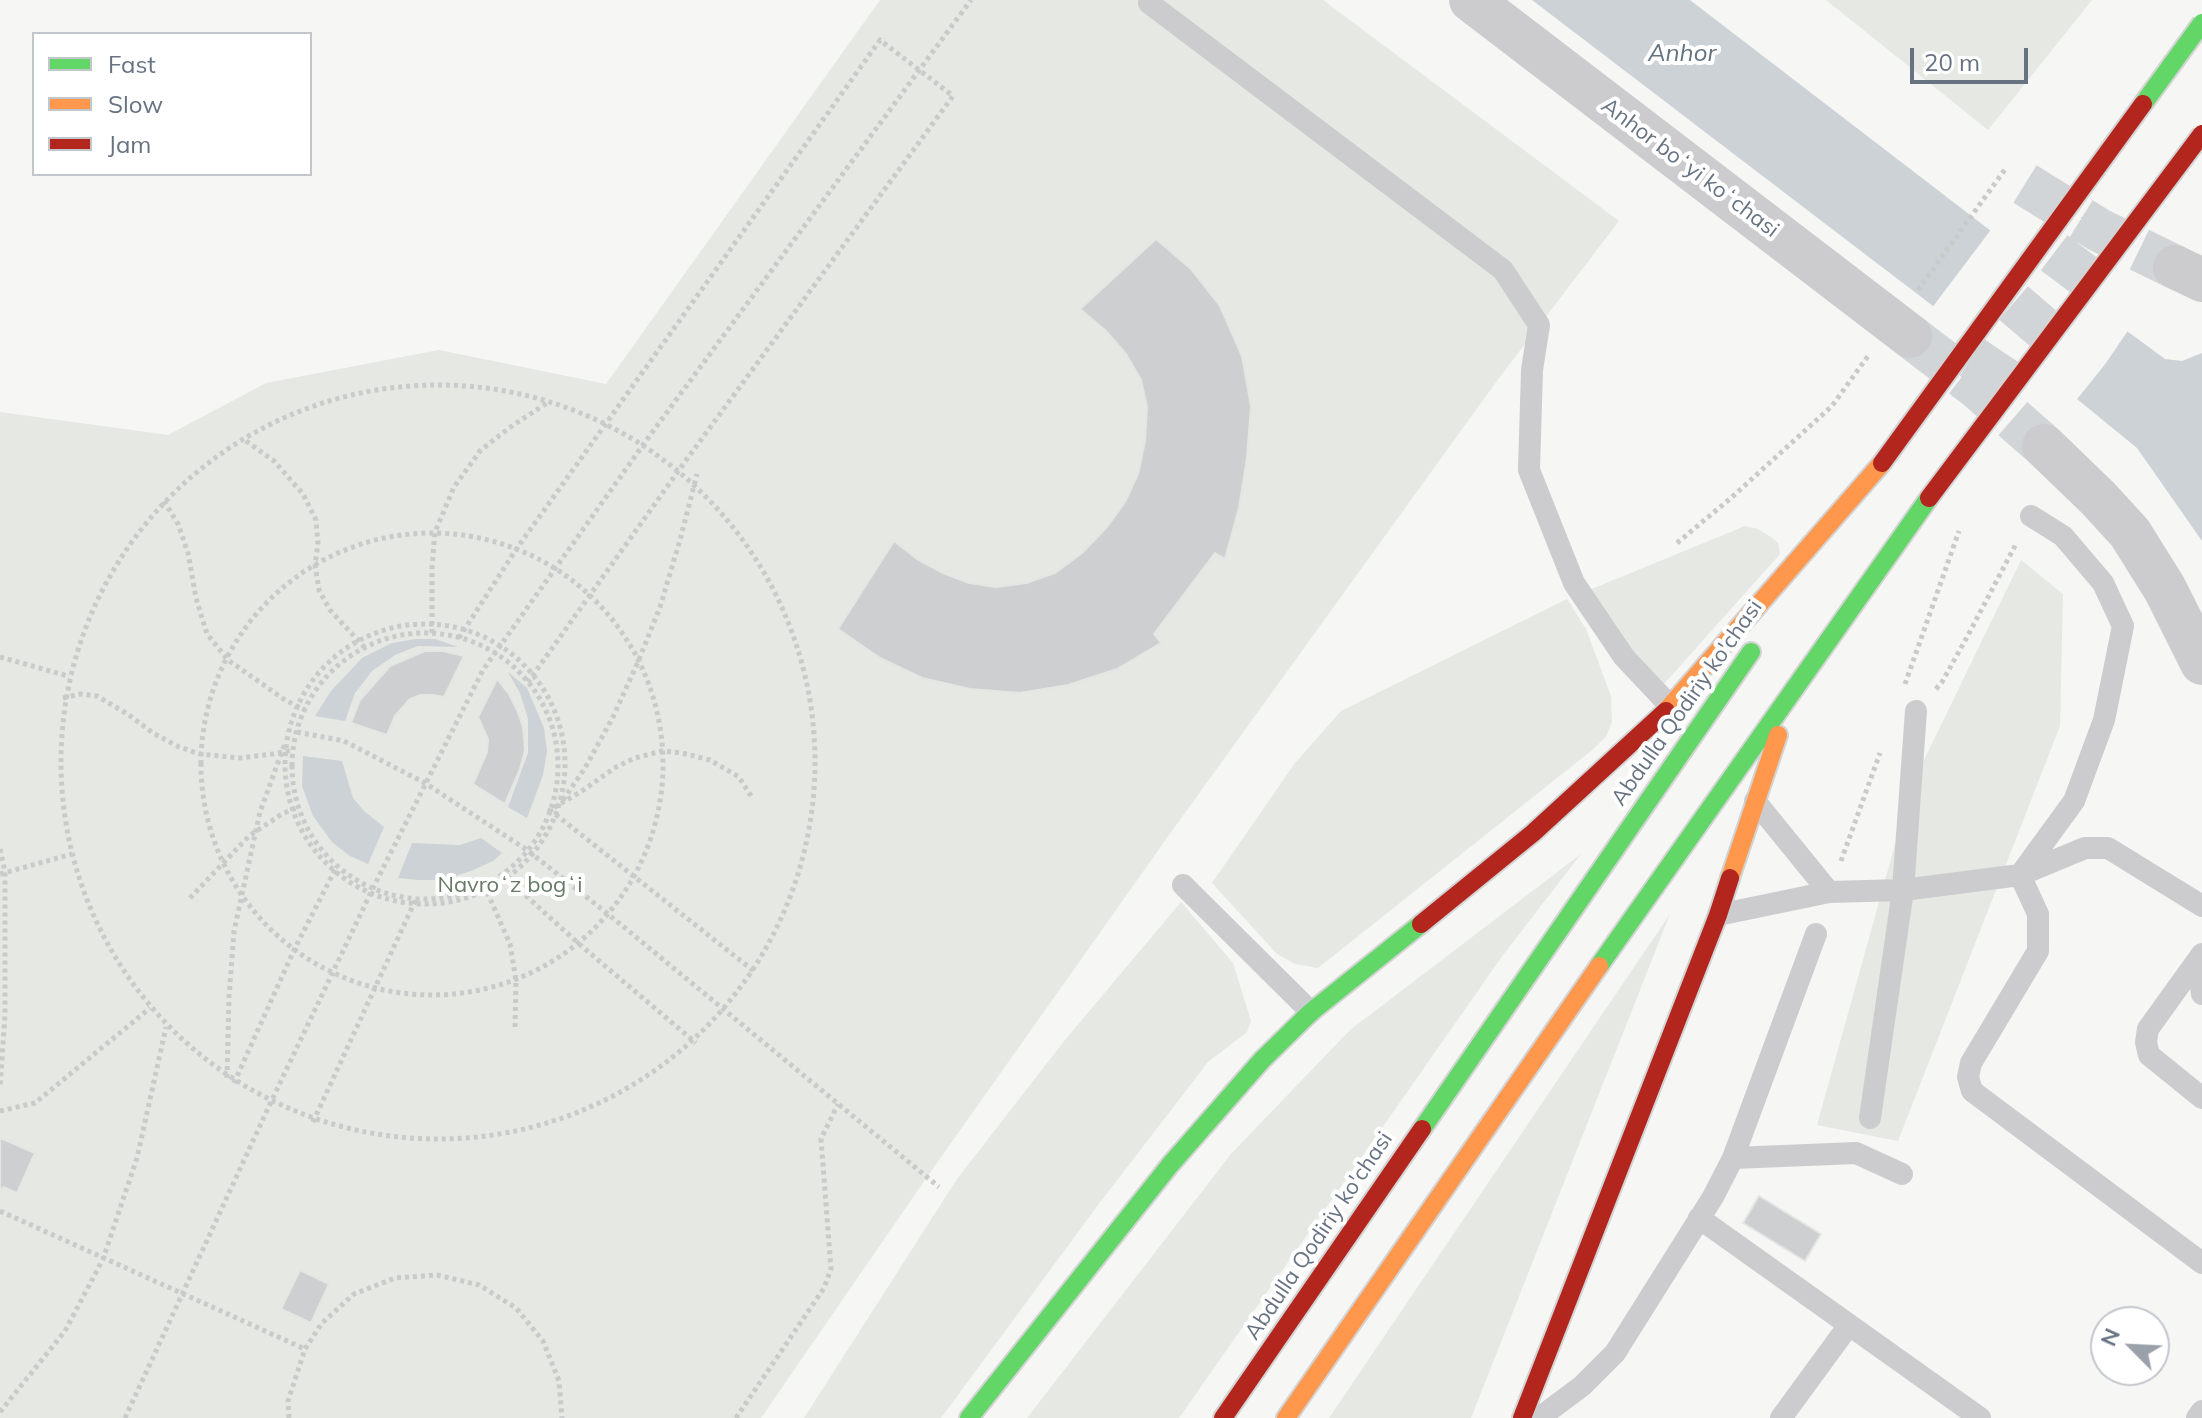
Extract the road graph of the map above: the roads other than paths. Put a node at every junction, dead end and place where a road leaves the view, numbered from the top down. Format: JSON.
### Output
{"nodes":[{"id":1,"x":1471,"y":0,"type":"edge"},
{"id":2,"x":1149,"y":3,"type":"dead end"},
{"id":3,"x":2202,"y":23,"type":"edge"},
{"id":4,"x":2202,"y":134,"type":"edge"},
{"id":5,"x":1906,"y":317,"type":"tunnel mouth"},
{"id":6,"x":2044,"y":446,"type":"tunnel mouth"},
{"id":7,"x":1882,"y":463,"type":"junction"},
{"id":8,"x":2031,"y":516,"type":"road end"},
{"id":9,"x":1791,"y":593,"type":"dead end"},
{"id":10,"x":1764,"y":633,"type":"dead end"},
{"id":11,"x":2202,"y":663,"type":"edge"},
{"id":12,"x":1794,"y":687,"type":"junction"},
{"id":13,"x":1671,"y":707,"type":"junction"},
{"id":14,"x":1916,"y":711,"type":"road end"},
{"id":15,"x":1755,"y":801,"type":"junction"},
{"id":16,"x":2020,"y":875,"type":"junction"},
{"id":17,"x":1183,"y":885,"type":"dead end"},
{"id":18,"x":1903,"y":890,"type":"junction"},
{"id":19,"x":1829,"y":892,"type":"junction"},
{"id":20,"x":2202,"y":906,"type":"edge"},
{"id":21,"x":1718,"y":915,"type":"junction"},
{"id":22,"x":1816,"y":934,"type":"dead end"},
{"id":23,"x":2200,"y":958,"type":"edge"},
{"id":24,"x":2202,"y":994,"type":"edge"},
{"id":25,"x":1311,"y":1012,"type":"junction"},
{"id":26,"x":2202,"y":1098,"type":"edge"},
{"id":27,"x":1870,"y":1118,"type":"dead end"},
{"id":28,"x":1733,"y":1158,"type":"junction"},
{"id":29,"x":1902,"y":1174,"type":"dead end"},
{"id":30,"x":1699,"y":1218,"type":"junction"},
{"id":31,"x":2202,"y":1263,"type":"edge"},
{"id":32,"x":1849,"y":1325,"type":"junction"},
{"id":33,"x":2202,"y":1411,"type":"edge"},
{"id":34,"x":969,"y":1418,"type":"edge"},
{"id":35,"x":1223,"y":1418,"type":"edge"},
{"id":36,"x":1286,"y":1418,"type":"edge"},
{"id":37,"x":1522,"y":1418,"type":"edge"},
{"id":38,"x":1539,"y":1418,"type":"edge"},
{"id":39,"x":1781,"y":1418,"type":"edge"},
{"id":40,"x":1980,"y":1418,"type":"edge"},
{"id":41,"x":2197,"y":1418,"type":"edge"}],
"edges":[{"from":1,"to":5,"type":"street","name":"Anhor boʻyi koʻchasi"},
{"from":2,"to":13,"type":"lane"},
{"from":3,"to":7,"type":"main road","name":"Abdulla Qodiriy ko'chasi","bridge":true},
{"from":4,"to":12,"type":"main road","bridge":true},
{"from":6,"to":11,"type":"street"},
{"from":7,"to":9,"type":"main road","name":"Abdulla Qodiriy ko'chasi"},
{"from":7,"to":13,"type":"main road"},
{"from":8,"to":16,"type":"lane"},
{"from":10,"to":35,"type":"main road","name":"Abdulla Qodiriy ko'chasi"},
{"from":12,"to":15,"type":"main road"},
{"from":12,"to":36,"type":"main road"},
{"from":13,"to":25,"type":"main road"},
{"from":14,"to":18,"type":"lane"},
{"from":15,"to":19,"type":"lane"},
{"from":15,"to":21,"type":"main road"},
{"from":16,"to":18,"type":"lane"},
{"from":16,"to":20,"type":"lane"},
{"from":16,"to":31,"type":"lane"},
{"from":17,"to":25,"type":"lane"},
{"from":18,"to":19,"type":"lane"},
{"from":18,"to":27,"type":"lane"},
{"from":19,"to":21,"type":"lane"},
{"from":21,"to":37,"type":"main road"},
{"from":22,"to":28,"type":"lane"},
{"from":23,"to":24,"type":"lane"},
{"from":23,"to":26,"type":"lane"},
{"from":25,"to":34,"type":"main road"},
{"from":28,"to":29,"type":"lane"},
{"from":28,"to":30,"type":"lane"},
{"from":30,"to":32,"type":"lane"},
{"from":30,"to":38,"type":"lane"},
{"from":32,"to":39,"type":"lane"},
{"from":32,"to":40,"type":"lane"},
{"from":33,"to":41,"type":"lane"}]}
